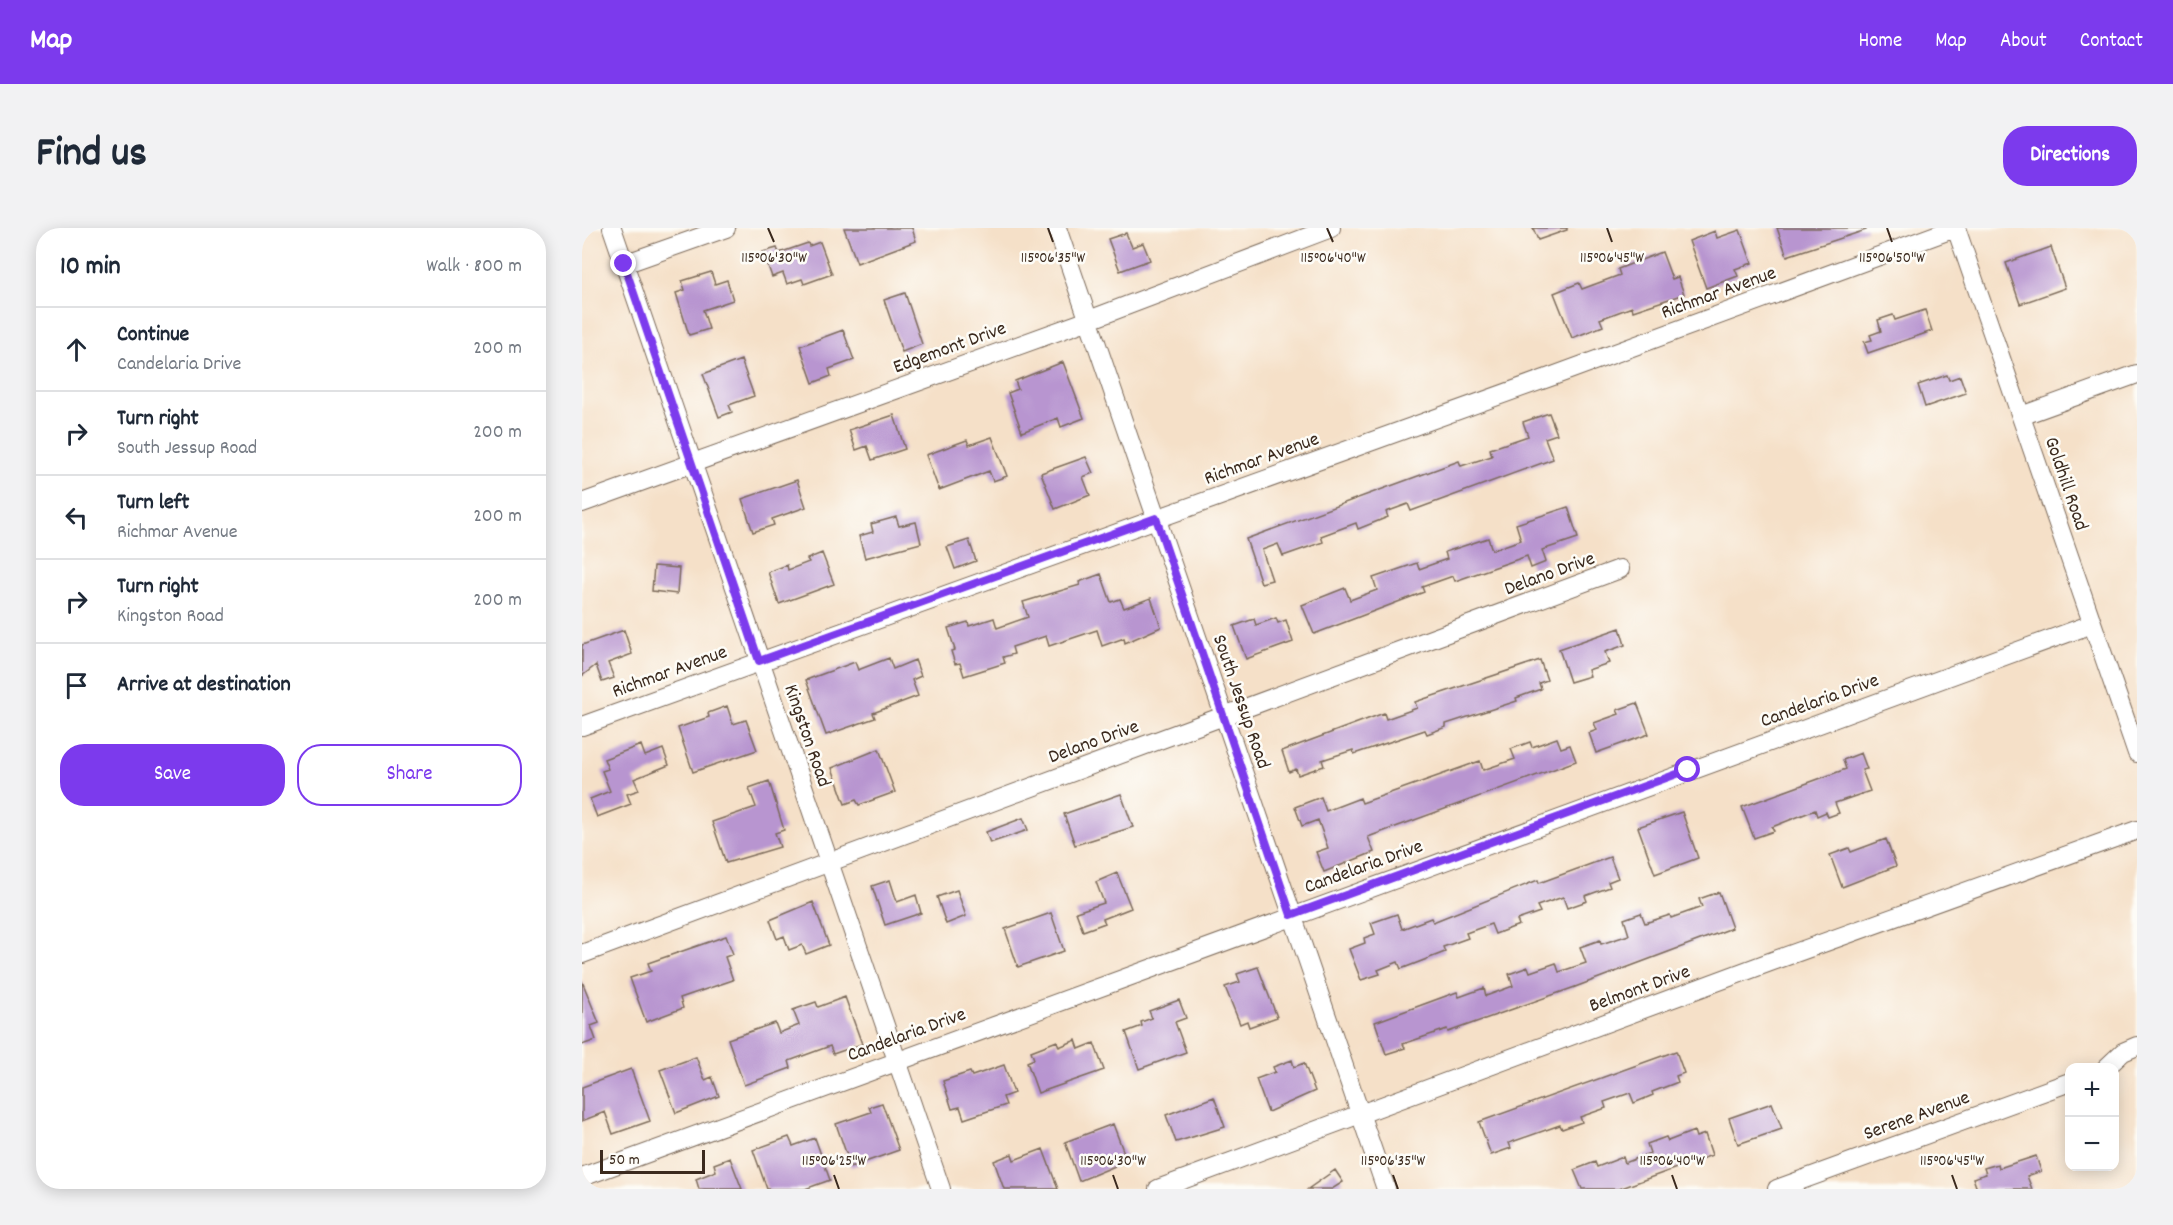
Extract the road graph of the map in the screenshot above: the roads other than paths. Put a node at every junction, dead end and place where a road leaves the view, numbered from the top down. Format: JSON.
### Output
{"nodes":[{"id":1,"x":612,"y":228,"type":"edge"},
{"id":2,"x":726,"y":228,"type":"edge"},
{"id":3,"x":1057,"y":228,"type":"edge"},
{"id":4,"x":1331,"y":228,"type":"edge"},
{"id":5,"x":1955,"y":228,"type":"edge"},
{"id":6,"x":624,"y":264,"type":"junction"},
{"id":7,"x":1089,"y":320,"type":"junction"},
{"id":8,"x":2137,"y":374,"type":"edge"},
{"id":9,"x":2021,"y":416,"type":"junction"},
{"id":10,"x":691,"y":463,"type":"junction"},
{"id":11,"x":582,"y":503,"type":"edge"},
{"id":12,"x":1156,"y":518,"type":"junction"},
{"id":13,"x":1620,"y":569,"type":"dead end"},
{"id":14,"x":2092,"y":624,"type":"junction"},
{"id":15,"x":759,"y":661,"type":"junction"},
{"id":16,"x":1225,"y":715,"type":"junction"},
{"id":17,"x":582,"y":726,"type":"edge"},
{"id":18,"x":2137,"y":753,"type":"edge"},
{"id":19,"x":2137,"y":830,"type":"edge"},
{"id":20,"x":830,"y":861,"type":"junction"},
{"id":21,"x":1291,"y":915,"type":"junction"},
{"id":22,"x":582,"y":954,"type":"edge"},
{"id":23,"x":2137,"y":1046,"type":"edge"},
{"id":24,"x":2137,"y":1059,"type":"edge"},
{"id":25,"x":896,"y":1060,"type":"junction"},
{"id":26,"x":2113,"y":1063,"type":"edge"},
{"id":27,"x":2119,"y":1065,"type":"edge"},
{"id":28,"x":2065,"y":1084,"type":"edge"},
{"id":29,"x":1360,"y":1114,"type":"junction"},
{"id":30,"x":582,"y":1177,"type":"edge"},
{"id":31,"x":941,"y":1189,"type":"edge"},
{"id":32,"x":1158,"y":1189,"type":"edge"},
{"id":33,"x":1386,"y":1189,"type":"edge"},
{"id":34,"x":1777,"y":1189,"type":"edge"}],
"edges":[{"from":1,"to":6,"type":"street","name":"Kingston Road"},
{"from":2,"to":6,"type":"street"},
{"from":3,"to":7,"type":"street","name":"South Jessup Road"},
{"from":4,"to":7,"type":"street","name":"Edgemont Drive"},
{"from":5,"to":9,"type":"street","name":"Goldhill Road"},
{"from":5,"to":12,"type":"street","name":"Richmar Avenue"},
{"from":6,"to":10,"type":"street","name":"Kingston Road"},
{"from":7,"to":10,"type":"street","name":"Edgemont Drive"},
{"from":7,"to":12,"type":"street","name":"South Jessup Road"},
{"from":8,"to":9,"type":"street"},
{"from":9,"to":14,"type":"street","name":"Goldhill Road"},
{"from":10,"to":11,"type":"street","name":"Edgemont Drive"},
{"from":10,"to":15,"type":"street","name":"Kingston Road"},
{"from":12,"to":15,"type":"street","name":"Richmar Avenue"},
{"from":12,"to":16,"type":"street","name":"South Jessup Road"},
{"from":13,"to":16,"type":"street","name":"Delano Drive"},
{"from":14,"to":18,"type":"street","name":"Goldhill Road"},
{"from":14,"to":21,"type":"street","name":"Candelaria Drive"},
{"from":15,"to":17,"type":"street","name":"Richmar Avenue"},
{"from":15,"to":20,"type":"street","name":"Kingston Road"},
{"from":16,"to":20,"type":"street","name":"Delano Drive"},
{"from":16,"to":21,"type":"street","name":"South Jessup Road"},
{"from":19,"to":29,"type":"street","name":"Belmont Drive"},
{"from":20,"to":22,"type":"street","name":"Delano Drive"},
{"from":20,"to":25,"type":"street","name":"Kingston Road"},
{"from":21,"to":25,"type":"street","name":"Candelaria Drive"},
{"from":21,"to":29,"type":"street","name":"South Jessup Road"},
{"from":23,"to":26,"type":"street"},
{"from":24,"to":27,"type":"street"},
{"from":25,"to":30,"type":"street","name":"Candelaria Drive"},
{"from":25,"to":31,"type":"street","name":"Kingston Road"},
{"from":28,"to":34,"type":"street","name":"Serene Avenue"},
{"from":29,"to":32,"type":"street","name":"Belmont Drive"},
{"from":29,"to":33,"type":"street","name":"South Jessup Road"}]}
